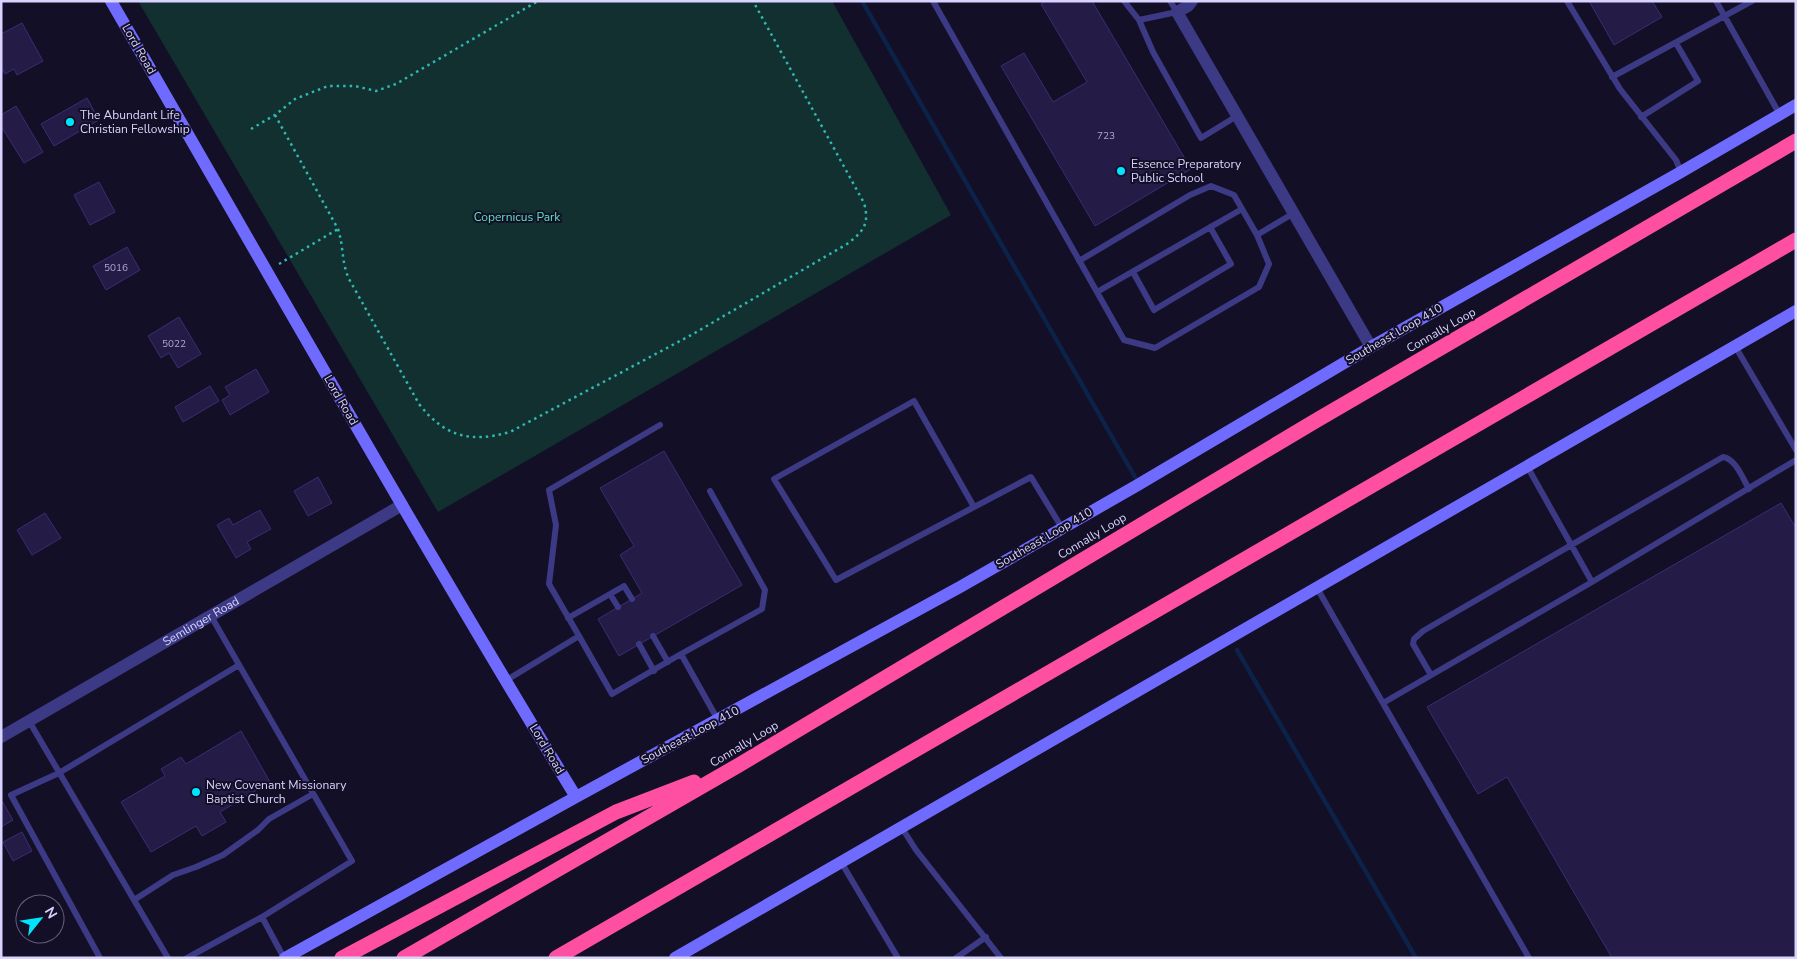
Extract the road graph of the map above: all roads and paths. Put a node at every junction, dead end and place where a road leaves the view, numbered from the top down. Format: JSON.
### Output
{"nodes":[{"id":1,"x":111,"y":1,"type":"edge"},
{"id":2,"x":538,"y":1,"type":"edge"},
{"id":3,"x":753,"y":1,"type":"edge"},
{"id":4,"x":933,"y":1,"type":"edge"},
{"id":5,"x":1124,"y":1,"type":"edge"},
{"id":6,"x":1192,"y":1,"type":"edge"},
{"id":7,"x":1568,"y":1,"type":"edge"},
{"id":8,"x":1716,"y":1,"type":"edge"},
{"id":9,"x":1752,"y":1,"type":"edge"},
{"id":10,"x":1174,"y":7,"type":"edge"},
{"id":11,"x":1724,"y":16,"type":"junction"},
{"id":12,"x":1140,"y":20,"type":"junction"},
{"id":13,"x":1676,"y":43,"type":"junction"},
{"id":14,"x":1612,"y":77,"type":"junction"},
{"id":15,"x":1796,"y":105,"type":"edge"},
{"id":16,"x":275,"y":115,"type":"junction"},
{"id":17,"x":1780,"y":115,"type":"junction"},
{"id":18,"x":1237,"y":116,"type":"junction"},
{"id":19,"x":1641,"y":117,"type":"junction"},
{"id":20,"x":251,"y":129,"type":"dead end"},
{"id":21,"x":1796,"y":141,"type":"edge"},
{"id":22,"x":1681,"y":172,"type":"junction"},
{"id":23,"x":1242,"y":209,"type":"junction"},
{"id":24,"x":1294,"y":213,"type":"junction"},
{"id":25,"x":1210,"y":227,"type":"junction"},
{"id":26,"x":338,"y":229,"type":"junction"},
{"id":27,"x":1258,"y":235,"type":"junction"},
{"id":28,"x":1796,"y":240,"type":"edge"},
{"id":29,"x":1079,"y":261,"type":"junction"},
{"id":30,"x":267,"y":271,"type":"junction"},
{"id":31,"x":1133,"y":272,"type":"junction"},
{"id":32,"x":1097,"y":292,"type":"junction"},
{"id":33,"x":1796,"y":311,"type":"edge"},
{"id":34,"x":1735,"y":346,"type":"junction"},
{"id":35,"x":1371,"y":347,"type":"junction"},
{"id":36,"x":660,"y":425,"type":"dead end"},
{"id":37,"x":1796,"y":450,"type":"edge"},
{"id":38,"x":1796,"y":460,"type":"edge"},
{"id":39,"x":1527,"y":466,"type":"junction"},
{"id":40,"x":1749,"y":489,"type":"junction"},
{"id":41,"x":710,"y":491,"type":"dead end"},
{"id":42,"x":402,"y":505,"type":"junction"},
{"id":43,"x":974,"y":507,"type":"junction"},
{"id":44,"x":1062,"y":528,"type":"junction"},
{"id":45,"x":1571,"y":545,"type":"junction"},
{"id":46,"x":1592,"y":582,"type":"junction"},
{"id":47,"x":1317,"y":588,"type":"junction"},
{"id":48,"x":610,"y":594,"type":"junction"},
{"id":49,"x":632,"y":599,"type":"dead end"},
{"id":50,"x":618,"y":607,"type":"dead end"},
{"id":51,"x":211,"y":616,"type":"junction"},
{"id":52,"x":568,"y":618,"type":"junction"},
{"id":53,"x":579,"y":636,"type":"junction"},
{"id":54,"x":653,"y":636,"type":"dead end"},
{"id":55,"x":639,"y":644,"type":"dead end"},
{"id":56,"x":681,"y":654,"type":"junction"},
{"id":57,"x":668,"y":662,"type":"junction"},
{"id":58,"x":240,"y":665,"type":"junction"},
{"id":59,"x":654,"y":670,"type":"junction"},
{"id":60,"x":1431,"y":675,"type":"junction"},
{"id":61,"x":505,"y":681,"type":"junction"},
{"id":62,"x":1383,"y":703,"type":"junction"},
{"id":63,"x":718,"y":720,"type":"junction"},
{"id":64,"x":29,"y":721,"type":"junction"},
{"id":65,"x":1,"y":737,"type":"edge"},
{"id":66,"x":739,"y":765,"type":"junction"},
{"id":67,"x":59,"y":772,"type":"junction"},
{"id":68,"x":313,"y":794,"type":"junction"},
{"id":69,"x":576,"y":796,"type":"junction"},
{"id":70,"x":902,"y":828,"type":"junction"},
{"id":71,"x":841,"y":862,"type":"junction"},
{"id":72,"x":134,"y":900,"type":"junction"},
{"id":73,"x":262,"y":917,"type":"junction"},
{"id":74,"x":986,"y":937,"type":"junction"},
{"id":75,"x":100,"y":958,"type":"edge"},
{"id":76,"x":168,"y":958,"type":"edge"},
{"id":77,"x":187,"y":958,"type":"edge"},
{"id":78,"x":284,"y":958,"type":"edge"},
{"id":79,"x":342,"y":958,"type":"edge"},
{"id":80,"x":404,"y":958,"type":"edge"},
{"id":81,"x":556,"y":958,"type":"edge"},
{"id":82,"x":675,"y":958,"type":"edge"},
{"id":83,"x":898,"y":958,"type":"edge"},
{"id":84,"x":956,"y":958,"type":"edge"},
{"id":85,"x":1001,"y":958,"type":"edge"},
{"id":86,"x":1528,"y":958,"type":"edge"}],
"edges":[{"from":1,"to":30,"type":"main road","name":"Lord Road"},
{"from":2,"to":16,"type":"path"},
{"from":3,"to":26,"type":"path"},
{"from":4,"to":29,"type":"lane"},
{"from":5,"to":12,"type":"lane"},
{"from":6,"to":10,"type":"street"},
{"from":7,"to":14,"type":"lane"},
{"from":8,"to":11,"type":"lane"},
{"from":9,"to":11,"type":"lane"},
{"from":10,"to":12,"type":"lane"},
{"from":10,"to":18,"type":"street"},
{"from":11,"to":13,"type":"lane"},
{"from":11,"to":17,"type":"lane"},
{"from":12,"to":18,"type":"lane"},
{"from":13,"to":14,"type":"lane"},
{"from":13,"to":19,"type":"lane"},
{"from":14,"to":19,"type":"lane"},
{"from":15,"to":17,"type":"main road","name":"Southeast Loop 410"},
{"from":16,"to":20,"type":"path"},
{"from":16,"to":26,"type":"path"},
{"from":17,"to":22,"type":"main road","name":"Southeast Loop 410"},
{"from":18,"to":24,"type":"street"},
{"from":19,"to":22,"type":"lane"},
{"from":21,"to":66,"type":"highway","name":"Connally Loop"},
{"from":22,"to":35,"type":"main road","name":"Southeast Loop 410"},
{"from":23,"to":25,"type":"lane"},
{"from":23,"to":27,"type":"lane"},
{"from":23,"to":29,"type":"lane"},
{"from":24,"to":27,"type":"lane"},
{"from":24,"to":35,"type":"street"},
{"from":25,"to":31,"type":"lane"},
{"from":25,"to":31,"type":"lane"},
{"from":26,"to":30,"type":"path"},
{"from":27,"to":32,"type":"lane"},
{"from":28,"to":81,"type":"highway"},
{"from":29,"to":32,"type":"lane"},
{"from":30,"to":42,"type":"main road","name":"Lord Road"},
{"from":31,"to":32,"type":"lane"},
{"from":33,"to":34,"type":"main road"},
{"from":34,"to":37,"type":"lane"},
{"from":34,"to":39,"type":"main road"},
{"from":35,"to":44,"type":"main road","name":"Southeast Loop 410"},
{"from":36,"to":52,"type":"lane"},
{"from":38,"to":40,"type":"lane"},
{"from":39,"to":45,"type":"lane"},
{"from":39,"to":47,"type":"main road"},
{"from":40,"to":45,"type":"lane"},
{"from":40,"to":46,"type":"lane"},
{"from":41,"to":56,"type":"lane"},
{"from":42,"to":51,"type":"street","name":"Semlinger Road"},
{"from":42,"to":61,"type":"main road","name":"Lord Road"},
{"from":43,"to":43,"type":"lane"},
{"from":43,"to":44,"type":"lane"},
{"from":44,"to":63,"type":"main road","name":"Southeast Loop 410"},
{"from":45,"to":46,"type":"lane"},
{"from":45,"to":60,"type":"lane"},
{"from":46,"to":60,"type":"lane"},
{"from":47,"to":62,"type":"lane"},
{"from":47,"to":70,"type":"main road"},
{"from":48,"to":49,"type":"lane"},
{"from":48,"to":50,"type":"lane"},
{"from":48,"to":52,"type":"lane"},
{"from":51,"to":58,"type":"lane"},
{"from":51,"to":64,"type":"street","name":"Semlinger Road"},
{"from":52,"to":53,"type":"lane"},
{"from":53,"to":59,"type":"lane"},
{"from":53,"to":61,"type":"lane"},
{"from":54,"to":57,"type":"lane"},
{"from":55,"to":59,"type":"lane"},
{"from":56,"to":57,"type":"lane"},
{"from":56,"to":63,"type":"lane"},
{"from":57,"to":59,"type":"lane"},
{"from":58,"to":67,"type":"lane"},
{"from":58,"to":68,"type":"lane"},
{"from":60,"to":62,"type":"lane"},
{"from":61,"to":69,"type":"main road","name":"Lord Road"},
{"from":62,"to":86,"type":"lane"},
{"from":63,"to":69,"type":"main road","name":"Southeast Loop 410"},
{"from":64,"to":65,"type":"street","name":"Semlinger Road"},
{"from":64,"to":67,"type":"lane"},
{"from":66,"to":79,"type":"highway"},
{"from":66,"to":80,"type":"highway","name":"Connally Loop"},
{"from":67,"to":72,"type":"lane"},
{"from":67,"to":75,"type":"lane"},
{"from":68,"to":72,"type":"lane"},
{"from":68,"to":73,"type":"lane"},
{"from":69,"to":78,"type":"main road","name":"Southeast Loop 410"},
{"from":70,"to":71,"type":"main road"},
{"from":70,"to":74,"type":"lane"},
{"from":71,"to":82,"type":"main road"},
{"from":71,"to":83,"type":"lane"},
{"from":72,"to":76,"type":"lane"},
{"from":73,"to":77,"type":"lane"},
{"from":73,"to":78,"type":"lane"},
{"from":74,"to":84,"type":"lane"},
{"from":74,"to":85,"type":"lane"}]}
